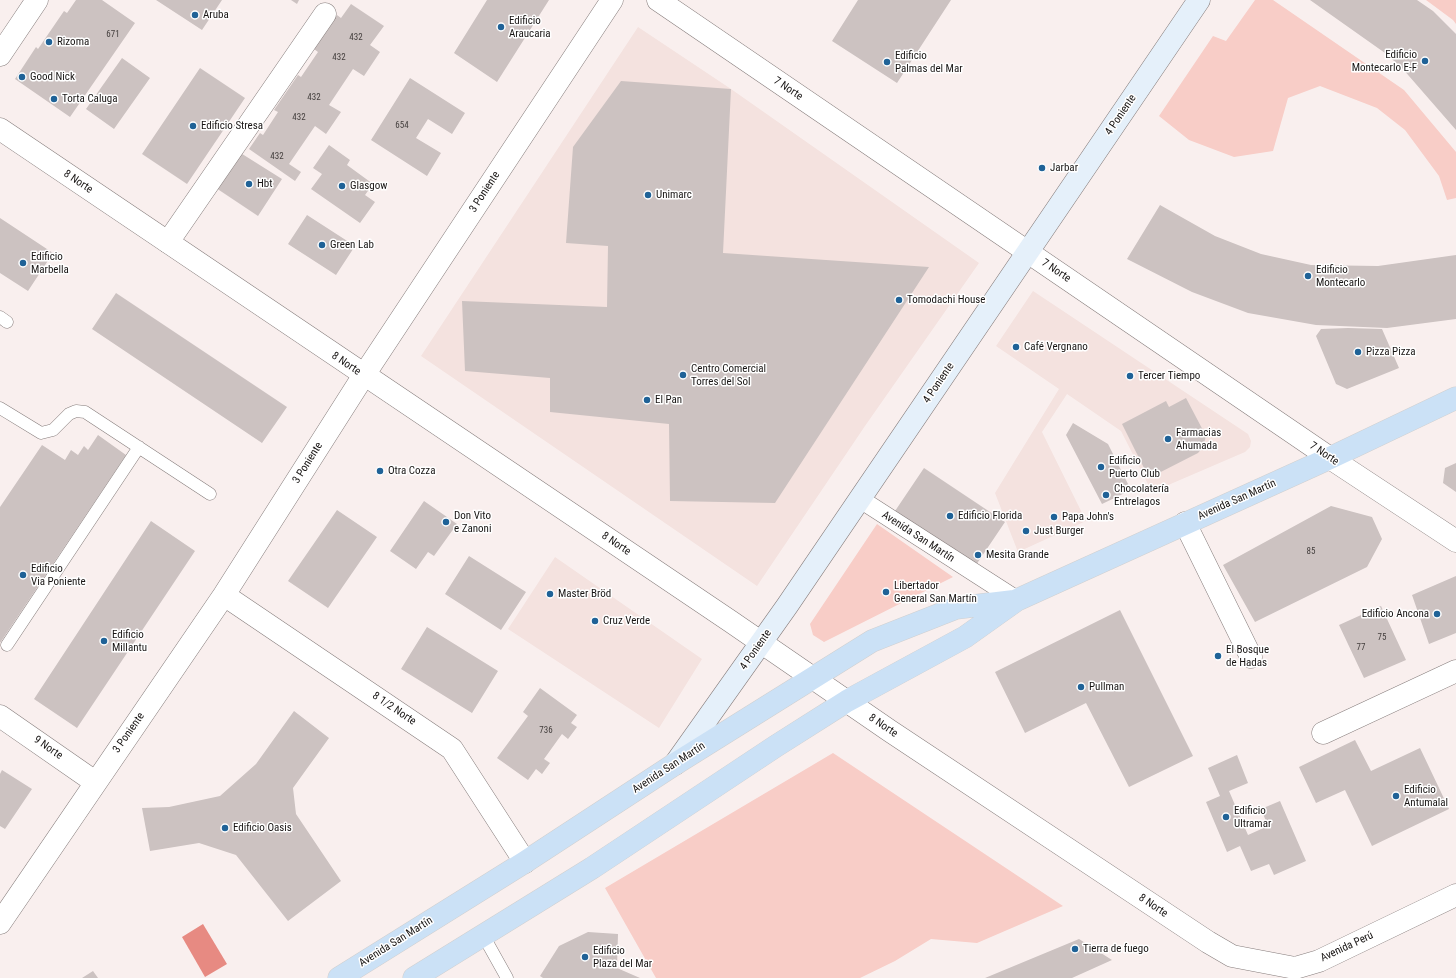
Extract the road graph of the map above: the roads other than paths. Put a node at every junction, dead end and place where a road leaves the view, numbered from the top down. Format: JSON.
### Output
{"nodes":[{"id":1,"x":37,"y":0,"type":"edge"},
{"id":2,"x":612,"y":0,"type":"edge"},
{"id":3,"x":658,"y":0,"type":"edge"},
{"id":4,"x":1199,"y":0,"type":"edge"},
{"id":5,"x":325,"y":14,"type":"dead end"},
{"id":6,"x":0,"y":55,"type":"edge"},
{"id":7,"x":0,"y":130,"type":"edge"},
{"id":8,"x":168,"y":242,"type":"junction"},
{"id":9,"x":1028,"y":252,"type":"junction"},
{"id":10,"x":364,"y":375,"type":"junction"},
{"id":11,"x":1456,"y":398,"type":"edge"},
{"id":12,"x":0,"y":408,"type":"edge"},
{"id":13,"x":139,"y":447,"type":"junction"},
{"id":14,"x":1330,"y":458,"type":"junction"},
{"id":15,"x":210,"y":494,"type":"dead end"},
{"id":16,"x":860,"y":499,"type":"junction"},
{"id":17,"x":1184,"y":523,"type":"junction"},
{"id":18,"x":1456,"y":541,"type":"edge"},
{"id":19,"x":224,"y":595,"type":"junction"},
{"id":20,"x":1017,"y":600,"type":"junction"},
{"id":21,"x":762,"y":642,"type":"junction"},
{"id":22,"x":7,"y":645,"type":"dead end"},
{"id":23,"x":1252,"y":657,"type":"dead end"},
{"id":24,"x":1456,"y":671,"type":"edge"},
{"id":25,"x":814,"y":679,"type":"junction"},
{"id":26,"x":847,"y":701,"type":"junction"},
{"id":27,"x":0,"y":716,"type":"edge"},
{"id":28,"x":1323,"y":733,"type":"dead end"},
{"id":29,"x":675,"y":764,"type":"junction"},
{"id":30,"x":96,"y":782,"type":"junction"},
{"id":31,"x":525,"y":862,"type":"junction"},
{"id":32,"x":1456,"y":895,"type":"edge"},
{"id":33,"x":0,"y":923,"type":"edge"},
{"id":34,"x":483,"y":935,"type":"junction"},
{"id":35,"x":1232,"y":956,"type":"joint"},
{"id":36,"x":339,"y":978,"type":"edge"},
{"id":37,"x":414,"y":978,"type":"edge"},
{"id":38,"x":507,"y":978,"type":"edge"}],
"edges":[{"from":1,"to":6,"type":"street"},
{"from":2,"to":10,"type":"street","name":"3 Poniente"},
{"from":3,"to":9,"type":"street","name":"7 Norte"},
{"from":4,"to":9,"type":"main road","name":"4 Poniente"},
{"from":5,"to":8,"type":"street"},
{"from":7,"to":8,"type":"street","name":"8 Norte"},
{"from":8,"to":10,"type":"street","name":"8 Norte"},
{"from":9,"to":14,"type":"street","name":"7 Norte"},
{"from":9,"to":16,"type":"main road","name":"4 Poniente"},
{"from":10,"to":19,"type":"street","name":"3 Poniente"},
{"from":10,"to":21,"type":"street","name":"8 Norte"},
{"from":11,"to":14,"type":"main road","name":"Avenida San Martín"},
{"from":12,"to":13,"type":"lane"},
{"from":13,"to":15,"type":"lane"},
{"from":13,"to":22,"type":"lane"},
{"from":14,"to":17,"type":"main road","name":"Avenida San Martín"},
{"from":14,"to":18,"type":"street","name":"7 Norte"},
{"from":16,"to":20,"type":"street","name":"Avenida San Martín"},
{"from":16,"to":21,"type":"main road","name":"4 Poniente"},
{"from":17,"to":20,"type":"main road","name":"Avenida San Martín"},
{"from":17,"to":23,"type":"street"},
{"from":19,"to":30,"type":"street","name":"3 Poniente"},
{"from":19,"to":31,"type":"street","name":"8 1/2 Norte"},
{"from":20,"to":25,"type":"main road","name":"Avenida San Martín"},
{"from":20,"to":26,"type":"main road","name":"Avenida San Martín"},
{"from":21,"to":25,"type":"street","name":"8 Norte"},
{"from":21,"to":29,"type":"main road","name":"4 Poniente"},
{"from":24,"to":28,"type":"street"},
{"from":25,"to":26,"type":"street","name":"8 Norte"},
{"from":25,"to":29,"type":"main road","name":"Avenida San Martín"},
{"from":26,"to":34,"type":"main road","name":"Avenida San Martín"},
{"from":26,"to":35,"type":"street","name":"8 Norte"},
{"from":27,"to":30,"type":"street","name":"9 Norte"},
{"from":29,"to":31,"type":"main road","name":"Avenida San Martín"},
{"from":30,"to":33,"type":"street","name":"3 Poniente"},
{"from":31,"to":36,"type":"main road","name":"Avenida San Martín"},
{"from":32,"to":35,"type":"street","name":"Avenida Perú"},
{"from":34,"to":37,"type":"main road","name":"Avenida San Martín"},
{"from":34,"to":38,"type":"lane"}]}
